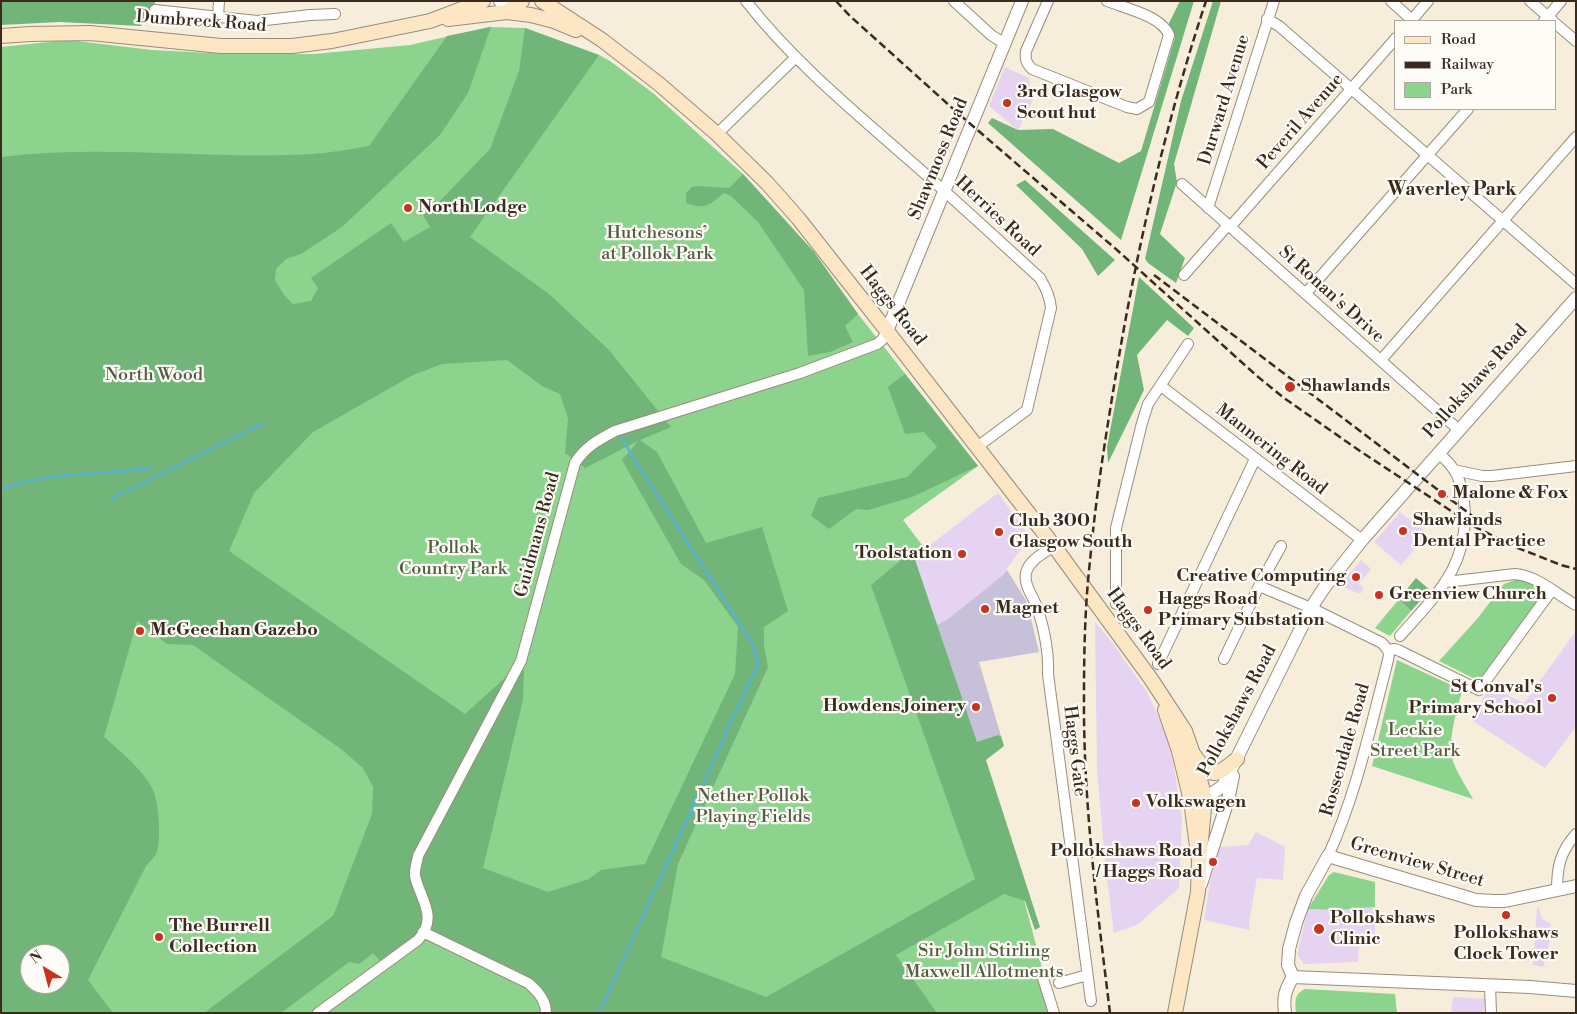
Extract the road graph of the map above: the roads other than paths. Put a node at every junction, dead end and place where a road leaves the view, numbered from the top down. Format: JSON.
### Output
{"nodes":[{"id":1,"x":219,"y":1,"type":"edge"},
{"id":2,"x":483,"y":1,"type":"edge"},
{"id":3,"x":522,"y":1,"type":"edge"},
{"id":4,"x":542,"y":1,"type":"edge"},
{"id":5,"x":746,"y":1,"type":"edge"},
{"id":6,"x":954,"y":1,"type":"edge"},
{"id":7,"x":1022,"y":1,"type":"edge"},
{"id":8,"x":1048,"y":1,"type":"edge"},
{"id":9,"x":1107,"y":1,"type":"edge"},
{"id":10,"x":1274,"y":1,"type":"edge"},
{"id":11,"x":1391,"y":1,"type":"edge"},
{"id":12,"x":1428,"y":1,"type":"edge"},
{"id":13,"x":1530,"y":1,"type":"edge"},
{"id":14,"x":1561,"y":1,"type":"edge"},
{"id":15,"x":504,"y":5,"type":"edge"},
{"id":16,"x":156,"y":10,"type":"dead end"},
{"id":17,"x":335,"y":14,"type":"dead end"},
{"id":18,"x":218,"y":17,"type":"junction"},
{"id":19,"x":1267,"y":19,"type":"junction"},
{"id":20,"x":1410,"y":20,"type":"edge"},
{"id":21,"x":1412,"y":20,"type":"edge"},
{"id":22,"x":1549,"y":20,"type":"edge"},
{"id":23,"x":1551,"y":20,"type":"edge"},
{"id":24,"x":430,"y":21,"type":"junction"},
{"id":25,"x":1557,"y":26,"type":"edge"},
{"id":26,"x":1,"y":36,"type":"edge"},
{"id":27,"x":602,"y":40,"type":"junction"},
{"id":28,"x":1394,"y":40,"type":"edge"},
{"id":29,"x":1576,"y":41,"type":"edge"},
{"id":30,"x":1005,"y":44,"type":"junction"},
{"id":31,"x":795,"y":58,"type":"junction"},
{"id":32,"x":1351,"y":90,"type":"junction"},
{"id":33,"x":1467,"y":110,"type":"edge"},
{"id":34,"x":717,"y":134,"type":"junction"},
{"id":35,"x":1576,"y":137,"type":"edge"},
{"id":36,"x":1427,"y":155,"type":"junction"},
{"id":37,"x":1182,"y":184,"type":"dead end"},
{"id":38,"x":944,"y":191,"type":"junction"},
{"id":39,"x":1208,"y":208,"type":"junction"},
{"id":40,"x":1502,"y":221,"type":"junction"},
{"id":41,"x":1229,"y":226,"type":"junction"},
{"id":42,"x":1184,"y":275,"type":"dead end"},
{"id":43,"x":1576,"y":284,"type":"edge"},
{"id":44,"x":1306,"y":293,"type":"junction"},
{"id":45,"x":1576,"y":298,"type":"edge"},
{"id":46,"x":887,"y":331,"type":"junction"},
{"id":47,"x":1188,"y":344,"type":"dead end"},
{"id":48,"x":1380,"y":360,"type":"junction"},
{"id":49,"x":1160,"y":386,"type":"junction"},
{"id":50,"x":1459,"y":430,"type":"junction"},
{"id":51,"x":977,"y":447,"type":"junction"},
{"id":52,"x":1438,"y":453,"type":"junction"},
{"id":53,"x":1255,"y":459,"type":"junction"},
{"id":54,"x":1576,"y":466,"type":"edge"},
{"id":55,"x":1454,"y":470,"type":"junction"},
{"id":56,"x":1362,"y":540,"type":"junction"},
{"id":57,"x":1054,"y":546,"type":"junction"},
{"id":58,"x":1281,"y":546,"type":"dead end"},
{"id":59,"x":1446,"y":582,"type":"junction"},
{"id":60,"x":1259,"y":586,"type":"junction"},
{"id":61,"x":1552,"y":590,"type":"junction"},
{"id":62,"x":1116,"y":604,"type":"dead end"},
{"id":63,"x":1576,"y":605,"type":"edge"},
{"id":64,"x":1311,"y":608,"type":"junction"},
{"id":65,"x":1400,"y":636,"type":"dead end"},
{"id":66,"x":1388,"y":650,"type":"junction"},
{"id":67,"x":1224,"y":659,"type":"dead end"},
{"id":68,"x":1158,"y":664,"type":"dead end"},
{"id":69,"x":1157,"y":688,"type":"junction"},
{"id":70,"x":1192,"y":751,"type":"junction"},
{"id":71,"x":1237,"y":759,"type":"junction"},
{"id":72,"x":1198,"y":800,"type":"junction"},
{"id":73,"x":1576,"y":834,"type":"edge"},
{"id":74,"x":1328,"y":856,"type":"junction"},
{"id":75,"x":1576,"y":886,"type":"edge"},
{"id":76,"x":1557,"y":890,"type":"junction"},
{"id":77,"x":1198,"y":892,"type":"junction"},
{"id":78,"x":423,"y":932,"type":"junction"},
{"id":79,"x":1042,"y":975,"type":"dead end"},
{"id":80,"x":1087,"y":975,"type":"junction"},
{"id":81,"x":1293,"y":976,"type":"junction"},
{"id":82,"x":1059,"y":984,"type":"dead end"},
{"id":83,"x":1490,"y":985,"type":"junction"},
{"id":84,"x":1576,"y":991,"type":"edge"},
{"id":85,"x":1091,"y":1001,"type":"dead end"},
{"id":86,"x":318,"y":1013,"type":"edge"},
{"id":87,"x":546,"y":1013,"type":"edge"},
{"id":88,"x":1054,"y":1013,"type":"edge"},
{"id":89,"x":1175,"y":1013,"type":"edge"},
{"id":90,"x":1284,"y":1013,"type":"edge"},
{"id":91,"x":1491,"y":1013,"type":"edge"}],
"edges":[{"from":1,"to":18,"type":"street"},
{"from":2,"to":24,"type":"main road","name":"Dumbreck Road"},
{"from":3,"to":15,"type":"main road"},
{"from":4,"to":27,"type":"main road","name":"Haggs Road"},
{"from":5,"to":31,"type":"street","name":"Herries Road"},
{"from":6,"to":30,"type":"street"},
{"from":7,"to":30,"type":"street","name":"Shawmoss Road"},
{"from":8,"to":9,"type":"street"},
{"from":10,"to":19,"type":"street","name":"Durward Avenue"},
{"from":11,"to":20,"type":"street"},
{"from":12,"to":21,"type":"street"},
{"from":13,"to":22,"type":"street"},
{"from":14,"to":23,"type":"street"},
{"from":15,"to":24,"type":"main road"},
{"from":15,"to":27,"type":"main road"},
{"from":16,"to":18,"type":"street"},
{"from":17,"to":18,"type":"street"},
{"from":19,"to":32,"type":"street"},
{"from":19,"to":39,"type":"street","name":"Durward Avenue"},
{"from":24,"to":26,"type":"main road","name":"Dumbreck Road"},
{"from":25,"to":29,"type":"street"},
{"from":27,"to":34,"type":"main road","name":"Haggs Road"},
{"from":28,"to":32,"type":"street","name":"Peveril Avenue"},
{"from":30,"to":38,"type":"street","name":"Shawmoss Road"},
{"from":31,"to":34,"type":"street"},
{"from":31,"to":38,"type":"street","name":"Herries Road"},
{"from":32,"to":36,"type":"street"},
{"from":32,"to":41,"type":"street","name":"Peveril Avenue"},
{"from":33,"to":36,"type":"street"},
{"from":34,"to":46,"type":"main road","name":"Haggs Road"},
{"from":35,"to":40,"type":"street"},
{"from":36,"to":40,"type":"street"},
{"from":36,"to":44,"type":"street"},
{"from":37,"to":39,"type":"street","name":"St Ronan's Drive"},
{"from":38,"to":46,"type":"street","name":"Shawmoss Road"},
{"from":38,"to":51,"type":"street","name":"Herries Road"},
{"from":39,"to":41,"type":"street","name":"St Ronan's Drive"},
{"from":40,"to":43,"type":"street"},
{"from":40,"to":48,"type":"street"},
{"from":41,"to":42,"type":"street","name":"Peveril Avenue"},
{"from":41,"to":44,"type":"street","name":"St Ronan's Drive"},
{"from":44,"to":48,"type":"street","name":"St Ronan's Drive"},
{"from":45,"to":50,"type":"street","name":"Pollokshaws Road"},
{"from":46,"to":51,"type":"main road","name":"Haggs Road"},
{"from":46,"to":78,"type":"street","name":"Guidmans Road"},
{"from":47,"to":49,"type":"street"},
{"from":48,"to":50,"type":"street","name":"St Ronan's Drive"},
{"from":49,"to":53,"type":"street","name":"Mannering Road"},
{"from":49,"to":62,"type":"street"},
{"from":50,"to":52,"type":"street","name":"Pollokshaws Road"},
{"from":51,"to":57,"type":"main road","name":"Haggs Road"},
{"from":52,"to":55,"type":"street"},
{"from":52,"to":56,"type":"street","name":"Pollokshaws Road"},
{"from":53,"to":56,"type":"street","name":"Mannering Road"},
{"from":53,"to":68,"type":"street"},
{"from":54,"to":55,"type":"street"},
{"from":55,"to":59,"type":"street"},
{"from":56,"to":64,"type":"street","name":"Pollokshaws Road"},
{"from":57,"to":69,"type":"main road","name":"Haggs Road"},
{"from":57,"to":80,"type":"street","name":"Haggs Gate"},
{"from":58,"to":60,"type":"street"},
{"from":59,"to":61,"type":"street"},
{"from":59,"to":65,"type":"street"},
{"from":60,"to":64,"type":"street"},
{"from":60,"to":67,"type":"street"},
{"from":61,"to":63,"type":"street"},
{"from":61,"to":66,"type":"street"},
{"from":64,"to":66,"type":"street"},
{"from":64,"to":71,"type":"street","name":"Pollokshaws Road"},
{"from":66,"to":74,"type":"street","name":"Rossendale Road"},
{"from":69,"to":70,"type":"main road","name":"Haggs Road"},
{"from":69,"to":72,"type":"main road","name":"Haggs Road"},
{"from":70,"to":71,"type":"main road"},
{"from":70,"to":72,"type":"main road","name":"Haggs Road"},
{"from":71,"to":72,"type":"street","name":"Pollokshaws Road"},
{"from":71,"to":77,"type":"street"},
{"from":72,"to":77,"type":"main road"},
{"from":73,"to":76,"type":"street"},
{"from":74,"to":76,"type":"street","name":"Greenview Street"},
{"from":74,"to":81,"type":"street"},
{"from":75,"to":76,"type":"street","name":"Greenview Street"},
{"from":77,"to":89,"type":"main road"},
{"from":78,"to":86,"type":"street"},
{"from":78,"to":87,"type":"street"},
{"from":79,"to":88,"type":"street"},
{"from":80,"to":82,"type":"street"},
{"from":80,"to":85,"type":"street","name":"Haggs Gate"},
{"from":81,"to":83,"type":"street"},
{"from":81,"to":90,"type":"street"},
{"from":83,"to":84,"type":"street"},
{"from":83,"to":91,"type":"street"}]}
